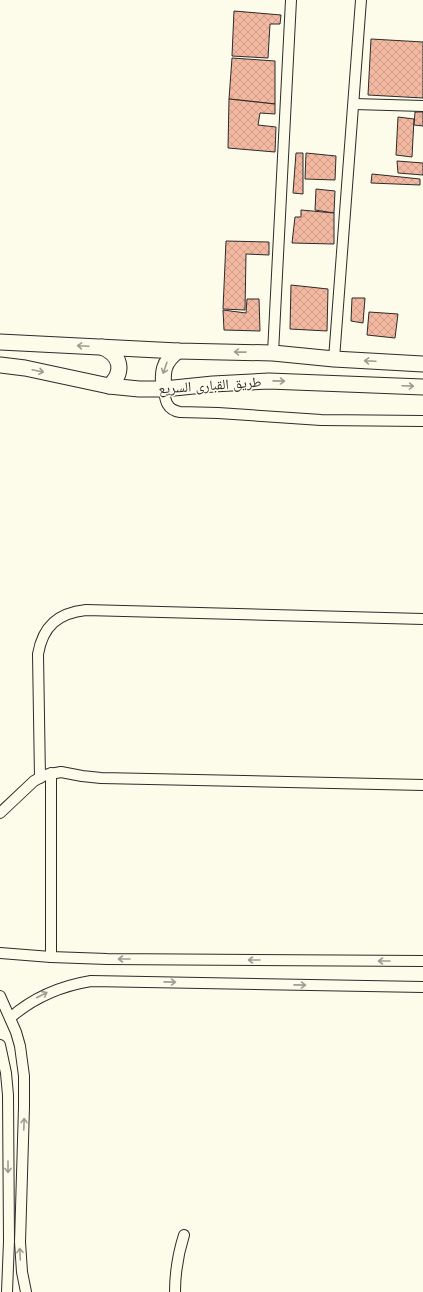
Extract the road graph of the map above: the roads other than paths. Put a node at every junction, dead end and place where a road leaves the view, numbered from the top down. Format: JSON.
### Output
{"nodes":[{"id":1,"x":291,"y":0,"type":"edge"},
{"id":2,"x":361,"y":0,"type":"edge"},
{"id":3,"x":354,"y":104,"type":"junction"},
{"id":4,"x":423,"y":106,"type":"edge"},
{"id":5,"x":0,"y":342,"type":"edge"},
{"id":6,"x":102,"y":347,"type":"junction"},
{"id":7,"x":178,"y":351,"type":"junction"},
{"id":8,"x":273,"y":353,"type":"junction"},
{"id":9,"x":334,"y":359,"type":"junction"},
{"id":10,"x":423,"y":364,"type":"edge"},
{"id":11,"x":0,"y":365,"type":"edge"},
{"id":12,"x":109,"y":386,"type":"junction"},
{"id":13,"x":423,"y":387,"type":"edge"},
{"id":14,"x":164,"y":389,"type":"junction"},
{"id":15,"x":423,"y":421,"type":"edge"},
{"id":16,"x":423,"y":619,"type":"edge"},
{"id":17,"x":51,"y":773,"type":"junction"},
{"id":18,"x":40,"y":778,"type":"junction"},
{"id":19,"x":423,"y":785,"type":"edge"},
{"id":20,"x":0,"y":813,"type":"edge"},
{"id":21,"x":0,"y":953,"type":"edge"},
{"id":22,"x":51,"y":957,"type":"junction"},
{"id":23,"x":423,"y":961,"type":"edge"},
{"id":24,"x":423,"y":987,"type":"edge"},
{"id":25,"x":0,"y":996,"type":"edge"},
{"id":26,"x":10,"y":1018,"type":"junction"},
{"id":27,"x":0,"y":1045,"type":"edge"},
{"id":28,"x":184,"y":1235,"type":"dead end"},
{"id":29,"x":6,"y":1292,"type":"edge"},
{"id":30,"x":26,"y":1292,"type":"edge"},
{"id":31,"x":175,"y":1292,"type":"edge"}],
"edges":[{"from":1,"to":8,"type":"street"},
{"from":2,"to":3,"type":"street"},
{"from":3,"to":4,"type":"street"},
{"from":3,"to":9,"type":"street"},
{"from":6,"to":5,"type":"highway","name":"طريق القبارى السريع","one_way":true},
{"from":6,"to":7,"type":"highway","name":"طريق القبارى السريع"},
{"from":6,"to":12,"type":"highway"},
{"from":8,"to":7,"type":"highway","name":"طريق القبارى السريع","one_way":true},
{"from":7,"to":14,"type":"highway","one_way":true},
{"from":8,"to":9,"type":"highway","name":"طريق القبارى السريع"},
{"from":10,"to":9,"type":"highway","name":"طريق القبارى السريع","one_way":true},
{"from":11,"to":12,"type":"highway","name":"طريق القبارى السريع","one_way":true},
{"from":12,"to":14,"type":"highway","name":"طريق القبارى السريع"},
{"from":14,"to":13,"type":"highway","name":"طريق القبارى السريع","one_way":true},
{"from":14,"to":15,"type":"street"},
{"from":16,"to":18,"type":"street"},
{"from":17,"to":18,"type":"street"},
{"from":17,"to":19,"type":"street"},
{"from":17,"to":22,"type":"street"},
{"from":18,"to":20,"type":"street"},
{"from":21,"to":22,"type":"street"},
{"from":23,"to":22,"type":"street","one_way":true},
{"from":26,"to":24,"type":"street","one_way":true},
{"from":25,"to":26,"type":"street"},
{"from":30,"to":26,"type":"street","one_way":true},
{"from":27,"to":29,"type":"street","one_way":true},
{"from":28,"to":31,"type":"street"}]}
